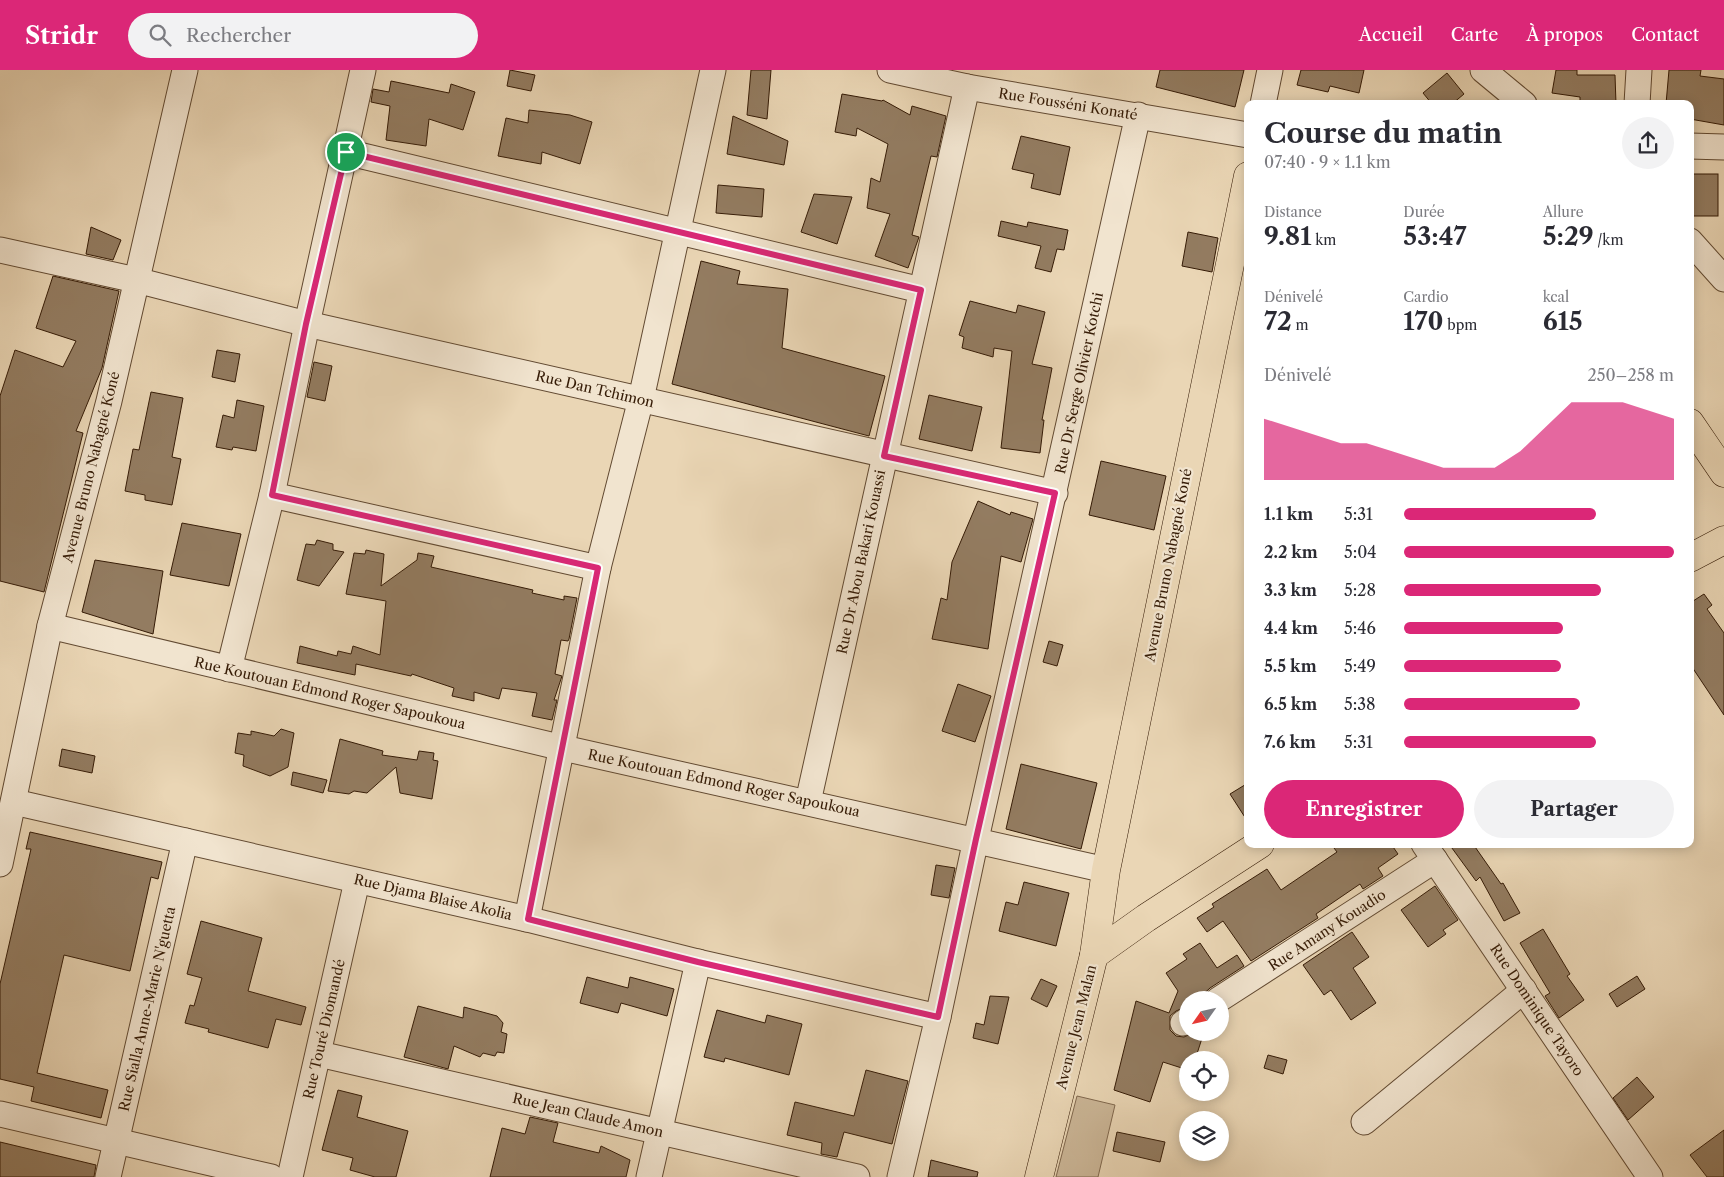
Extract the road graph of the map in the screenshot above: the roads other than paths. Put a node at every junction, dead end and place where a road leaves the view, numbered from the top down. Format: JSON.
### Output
{"nodes":[{"id":1,"x":185,"y":70,"type":"edge"},
{"id":2,"x":364,"y":70,"type":"edge"},
{"id":3,"x":713,"y":70,"type":"edge"},
{"id":4,"x":890,"y":70,"type":"edge"},
{"id":5,"x":1270,"y":70,"type":"edge"},
{"id":6,"x":1483,"y":70,"type":"edge"},
{"id":7,"x":1639,"y":70,"type":"edge"},
{"id":8,"x":967,"y":87,"type":"junction"},
{"id":9,"x":1264,"y":100,"type":"edge"},
{"id":10,"x":1519,"y":100,"type":"edge"},
{"id":11,"x":1637,"y":100,"type":"edge"},
{"id":12,"x":1138,"y":115,"type":"junction"},
{"id":13,"x":1244,"y":134,"type":"edge"},
{"id":14,"x":1694,"y":146,"type":"edge"},
{"id":15,"x":1724,"y":147,"type":"edge"},
{"id":16,"x":346,"y":152,"type":"junction"},
{"id":17,"x":1244,"y":196,"type":"edge"},
{"id":18,"x":678,"y":231,"type":"junction"},
{"id":19,"x":1694,"y":245,"type":"edge"},
{"id":20,"x":0,"y":250,"type":"edge"},
{"id":21,"x":1724,"y":278,"type":"edge"},
{"id":22,"x":136,"y":280,"type":"junction"},
{"id":23,"x":921,"y":290,"type":"junction"},
{"id":24,"x":306,"y":324,"type":"junction"},
{"id":25,"x":641,"y":399,"type":"junction"},
{"id":26,"x":1694,"y":429,"type":"edge"},
{"id":27,"x":884,"y":456,"type":"junction"},
{"id":28,"x":1724,"y":473,"type":"edge"},
{"id":29,"x":1055,"y":493,"type":"junction"},
{"id":30,"x":272,"y":495,"type":"junction"},
{"id":31,"x":1724,"y":540,"type":"edge"},
{"id":32,"x":1694,"y":556,"type":"edge"},
{"id":33,"x":598,"y":568,"type":"junction"},
{"id":34,"x":50,"y":626,"type":"junction"},
{"id":35,"x":229,"y":669,"type":"junction"},
{"id":36,"x":563,"y":748,"type":"junction"},
{"id":37,"x":14,"y":802,"type":"junction"},
{"id":38,"x":808,"y":802,"type":"junction"},
{"id":39,"x":976,"y":839,"type":"junction"},
{"id":40,"x":185,"y":841,"type":"junction"},
{"id":41,"x":1254,"y":848,"type":"edge"},
{"id":42,"x":1430,"y":852,"type":"edge"},
{"id":43,"x":0,"y":864,"type":"edge"},
{"id":44,"x":1106,"y":870,"type":"junction"},
{"id":45,"x":357,"y":880,"type":"junction"},
{"id":46,"x":528,"y":919,"type":"junction"},
{"id":47,"x":1094,"y":955,"type":"junction"},
{"id":48,"x":698,"y":962,"type":"junction"},
{"id":49,"x":1524,"y":990,"type":"junction"},
{"id":50,"x":1229,"y":992,"type":"edge"},
{"id":51,"x":938,"y":1017,"type":"junction"},
{"id":52,"x":319,"y":1054,"type":"junction"},
{"id":53,"x":0,"y":1114,"type":"edge"},
{"id":54,"x":1364,"y":1122,"type":"dead end"},
{"id":55,"x":660,"y":1131,"type":"junction"},
{"id":56,"x":117,"y":1141,"type":"junction"},
{"id":57,"x":108,"y":1177,"type":"edge"},
{"id":58,"x":270,"y":1177,"type":"edge"},
{"id":59,"x":290,"y":1177,"type":"edge"},
{"id":60,"x":649,"y":1177,"type":"edge"},
{"id":61,"x":857,"y":1177,"type":"edge"},
{"id":62,"x":900,"y":1177,"type":"edge"},
{"id":63,"x":1039,"y":1177,"type":"edge"},
{"id":64,"x":1650,"y":1177,"type":"edge"}],
"edges":[{"from":1,"to":22,"type":"street","name":"Avenue Bruno Nabagné Koné"},
{"from":2,"to":16,"type":"street"},
{"from":3,"to":18,"type":"street"},
{"from":4,"to":8,"type":"street","name":"Rue Fousséni Konaté"},
{"from":5,"to":9,"type":"street"},
{"from":6,"to":10,"type":"street"},
{"from":7,"to":11,"type":"street"},
{"from":8,"to":12,"type":"street","name":"Rue Fousséni Konaté"},
{"from":8,"to":23,"type":"street","name":"Rue Dr Abou Bakari Kouassi"},
{"from":12,"to":13,"type":"street","name":"Rue Fousséni Konaté"},
{"from":12,"to":29,"type":"street","name":"Rue Dr Serge Olivier Kotchi"},
{"from":14,"to":15,"type":"street"},
{"from":16,"to":18,"type":"street"},
{"from":16,"to":24,"type":"street"},
{"from":17,"to":44,"type":"main road","name":"Avenue Bruno Nabagné Koné"},
{"from":18,"to":23,"type":"street"},
{"from":18,"to":25,"type":"street"},
{"from":19,"to":21,"type":"street"},
{"from":20,"to":22,"type":"street","name":"Rue Dan Tchimon"},
{"from":22,"to":24,"type":"street","name":"Rue Dan Tchimon"},
{"from":22,"to":34,"type":"street","name":"Avenue Bruno Nabagné Koné"},
{"from":23,"to":27,"type":"street","name":"Rue Dr Abou Bakari Kouassi"},
{"from":24,"to":25,"type":"street","name":"Rue Dan Tchimon"},
{"from":24,"to":30,"type":"street"},
{"from":25,"to":27,"type":"street","name":"Rue Dan Tchimon"},
{"from":25,"to":33,"type":"street"},
{"from":26,"to":28,"type":"main road"},
{"from":27,"to":29,"type":"street","name":"Rue Dan Tchimon"},
{"from":27,"to":38,"type":"street","name":"Rue Dr Abou Bakari Kouassi"},
{"from":29,"to":39,"type":"street","name":"Rue Dr Serge Olivier Kotchi"},
{"from":30,"to":33,"type":"street"},
{"from":30,"to":35,"type":"street"},
{"from":31,"to":32,"type":"main road"},
{"from":33,"to":36,"type":"street"},
{"from":34,"to":35,"type":"street","name":"Rue Koutouan Edmond Roger Sapoukoua"},
{"from":34,"to":37,"type":"street","name":"Avenue Bruno Nabagné Koné"},
{"from":35,"to":36,"type":"street","name":"Rue Koutouan Edmond Roger Sapoukoua"},
{"from":36,"to":38,"type":"street","name":"Rue Koutouan Edmond Roger Sapoukoua"},
{"from":36,"to":46,"type":"street"},
{"from":37,"to":40,"type":"street","name":"Rue Djama Blaise Akolia"},
{"from":37,"to":43,"type":"street","name":"Avenue Bruno Nabagné Koné"},
{"from":38,"to":39,"type":"street","name":"Rue Koutouan Edmond Roger Sapoukoua"},
{"from":39,"to":44,"type":"street","name":"Rue Koutouan Edmond Roger Sapoukoua"},
{"from":39,"to":51,"type":"street","name":"Rue Dr Serge Olivier Kotchi"},
{"from":40,"to":45,"type":"street","name":"Rue Djama Blaise Akolia"},
{"from":40,"to":56,"type":"street","name":"Rue Sialla Anne-Marie N'guetta"},
{"from":41,"to":47,"type":"main road","name":"Avenue Jean Malan"},
{"from":42,"to":49,"type":"street","name":"Rue Dominique Tayoro"},
{"from":42,"to":50,"type":"street","name":"Rue Amany Kouadio"},
{"from":44,"to":47,"type":"main road","name":"Avenue Bruno Nabagné Koné"},
{"from":45,"to":46,"type":"street","name":"Rue Djama Blaise Akolia"},
{"from":45,"to":52,"type":"street","name":"Rue Touré Diomandé"},
{"from":46,"to":48,"type":"street","name":"Rue Djama Blaise Akolia"},
{"from":47,"to":63,"type":"main road","name":"Avenue Jean Malan"},
{"from":48,"to":51,"type":"street","name":"Rue Djama Blaise Akolia"},
{"from":48,"to":55,"type":"street"},
{"from":49,"to":54,"type":"street"},
{"from":49,"to":64,"type":"street","name":"Rue Dominique Tayoro"},
{"from":51,"to":62,"type":"street","name":"Rue Dr Serge Olivier Kotchi"},
{"from":52,"to":55,"type":"street","name":"Rue Jean Claude Amon"},
{"from":52,"to":59,"type":"street","name":"Rue Touré Diomandé"},
{"from":53,"to":56,"type":"street"},
{"from":55,"to":60,"type":"street"},
{"from":55,"to":61,"type":"street","name":"Rue Jean Claude Amon"},
{"from":56,"to":57,"type":"street","name":"Rue Sialla Anne-Marie N'guetta"},
{"from":56,"to":58,"type":"street"}]}
